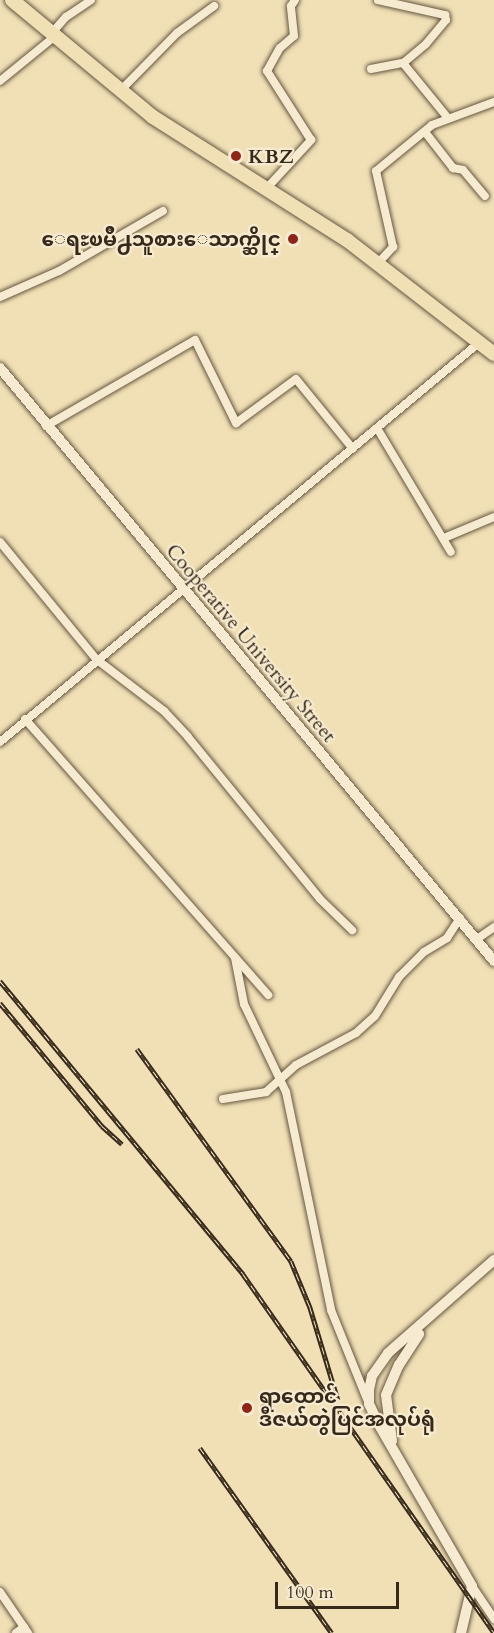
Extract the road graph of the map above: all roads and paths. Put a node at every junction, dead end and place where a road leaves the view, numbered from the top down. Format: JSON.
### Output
{"nodes":[{"id":1,"x":12,"y":0,"type":"edge"},
{"id":2,"x":91,"y":0,"type":"edge"},
{"id":3,"x":295,"y":0,"type":"edge"},
{"id":4,"x":378,"y":0,"type":"edge"},
{"id":5,"x":214,"y":6,"type":"dead end"},
{"id":6,"x":53,"y":35,"type":"junction"},
{"id":7,"x":403,"y":63,"type":"junction"},
{"id":8,"x":371,"y":69,"type":"dead end"},
{"id":9,"x":0,"y":81,"type":"edge"},
{"id":10,"x":120,"y":91,"type":"junction"},
{"id":11,"x":494,"y":102,"type":"edge"},
{"id":12,"x":447,"y":117,"type":"junction"},
{"id":13,"x":425,"y":132,"type":"junction"},
{"id":14,"x":266,"y":189,"type":"junction"},
{"id":15,"x":485,"y":196,"type":"dead end"},
{"id":16,"x":162,"y":211,"type":"dead end"},
{"id":17,"x":379,"y":262,"type":"junction"},
{"id":18,"x":0,"y":296,"type":"edge"},
{"id":19,"x":480,"y":342,"type":"junction"},
{"id":20,"x":494,"y":354,"type":"edge"},
{"id":21,"x":0,"y":368,"type":"edge"},
{"id":22,"x":46,"y":426,"type":"junction"},
{"id":23,"x":377,"y":428,"type":"junction"},
{"id":24,"x":353,"y":449,"type":"junction"},
{"id":25,"x":494,"y":517,"type":"edge"},
{"id":26,"x":444,"y":538,"type":"junction"},
{"id":27,"x":0,"y":542,"type":"edge"},
{"id":28,"x":451,"y":552,"type":"dead end"},
{"id":29,"x":182,"y":589,"type":"junction"},
{"id":30,"x":96,"y":659,"type":"junction"},
{"id":31,"x":25,"y":719,"type":"junction"},
{"id":32,"x":0,"y":742,"type":"edge"},
{"id":33,"x":459,"y":918,"type":"junction"},
{"id":34,"x":494,"y":927,"type":"edge"},
{"id":35,"x":352,"y":930,"type":"dead end"},
{"id":36,"x":477,"y":939,"type":"junction"},
{"id":37,"x":235,"y":958,"type":"junction"},
{"id":38,"x":494,"y":961,"type":"edge"},
{"id":39,"x":268,"y":995,"type":"dead end"},
{"id":40,"x":281,"y":1078,"type":"junction"},
{"id":41,"x":223,"y":1099,"type":"dead end"},
{"id":42,"x":494,"y":1260,"type":"edge"},
{"id":43,"x":433,"y":1317,"type":"junction"},
{"id":44,"x":369,"y":1404,"type":"junction"},
{"id":45,"x":392,"y":1444,"type":"junction"},
{"id":46,"x":472,"y":1586,"type":"junction"},
{"id":47,"x":0,"y":1592,"type":"edge"},
{"id":48,"x":494,"y":1618,"type":"edge"},
{"id":49,"x":26,"y":1630,"type":"edge"},
{"id":50,"x":16,"y":1633,"type":"edge"},
{"id":51,"x":461,"y":1633,"type":"edge"}],
"edges":[{"from":1,"to":6,"type":"highway"},
{"from":2,"to":6,"type":"street"},
{"from":3,"to":14,"type":"street"},
{"from":4,"to":7,"type":"street"},
{"from":5,"to":10,"type":"street"},
{"from":6,"to":9,"type":"street"},
{"from":6,"to":10,"type":"highway"},
{"from":7,"to":8,"type":"street"},
{"from":7,"to":12,"type":"street"},
{"from":10,"to":14,"type":"highway"},
{"from":11,"to":12,"type":"street"},
{"from":12,"to":13,"type":"street"},
{"from":13,"to":15,"type":"street"},
{"from":13,"to":17,"type":"street"},
{"from":14,"to":17,"type":"highway"},
{"from":16,"to":18,"type":"street"},
{"from":17,"to":19,"type":"highway"},
{"from":19,"to":20,"type":"highway"},
{"from":19,"to":23,"type":"street"},
{"from":21,"to":22,"type":"street","name":"Cooperative University Street"},
{"from":22,"to":24,"type":"street"},
{"from":22,"to":29,"type":"street","name":"Cooperative University Street"},
{"from":23,"to":24,"type":"street"},
{"from":23,"to":26,"type":"street"},
{"from":24,"to":29,"type":"street"},
{"from":25,"to":26,"type":"street"},
{"from":26,"to":28,"type":"street"},
{"from":27,"to":30,"type":"street"},
{"from":29,"to":30,"type":"street"},
{"from":29,"to":33,"type":"street","name":"Cooperative University Street"},
{"from":30,"to":31,"type":"street"},
{"from":30,"to":35,"type":"street"},
{"from":31,"to":32,"type":"street"},
{"from":31,"to":37,"type":"street"},
{"from":33,"to":36,"type":"street","name":"Cooperative University Street"},
{"from":33,"to":40,"type":"street"},
{"from":34,"to":36,"type":"street"},
{"from":36,"to":38,"type":"street","name":"Cooperative University Street"},
{"from":37,"to":39,"type":"street"},
{"from":37,"to":40,"type":"street"},
{"from":40,"to":41,"type":"street"},
{"from":40,"to":44,"type":"street"},
{"from":42,"to":43,"type":"street"},
{"from":43,"to":44,"type":"street"},
{"from":43,"to":45,"type":"street"},
{"from":44,"to":45,"type":"street"},
{"from":45,"to":46,"type":"street"},
{"from":46,"to":48,"type":"street"},
{"from":46,"to":51,"type":"street"},
{"from":47,"to":49,"type":"street"},
{"from":49,"to":50,"type":"street"}]}
